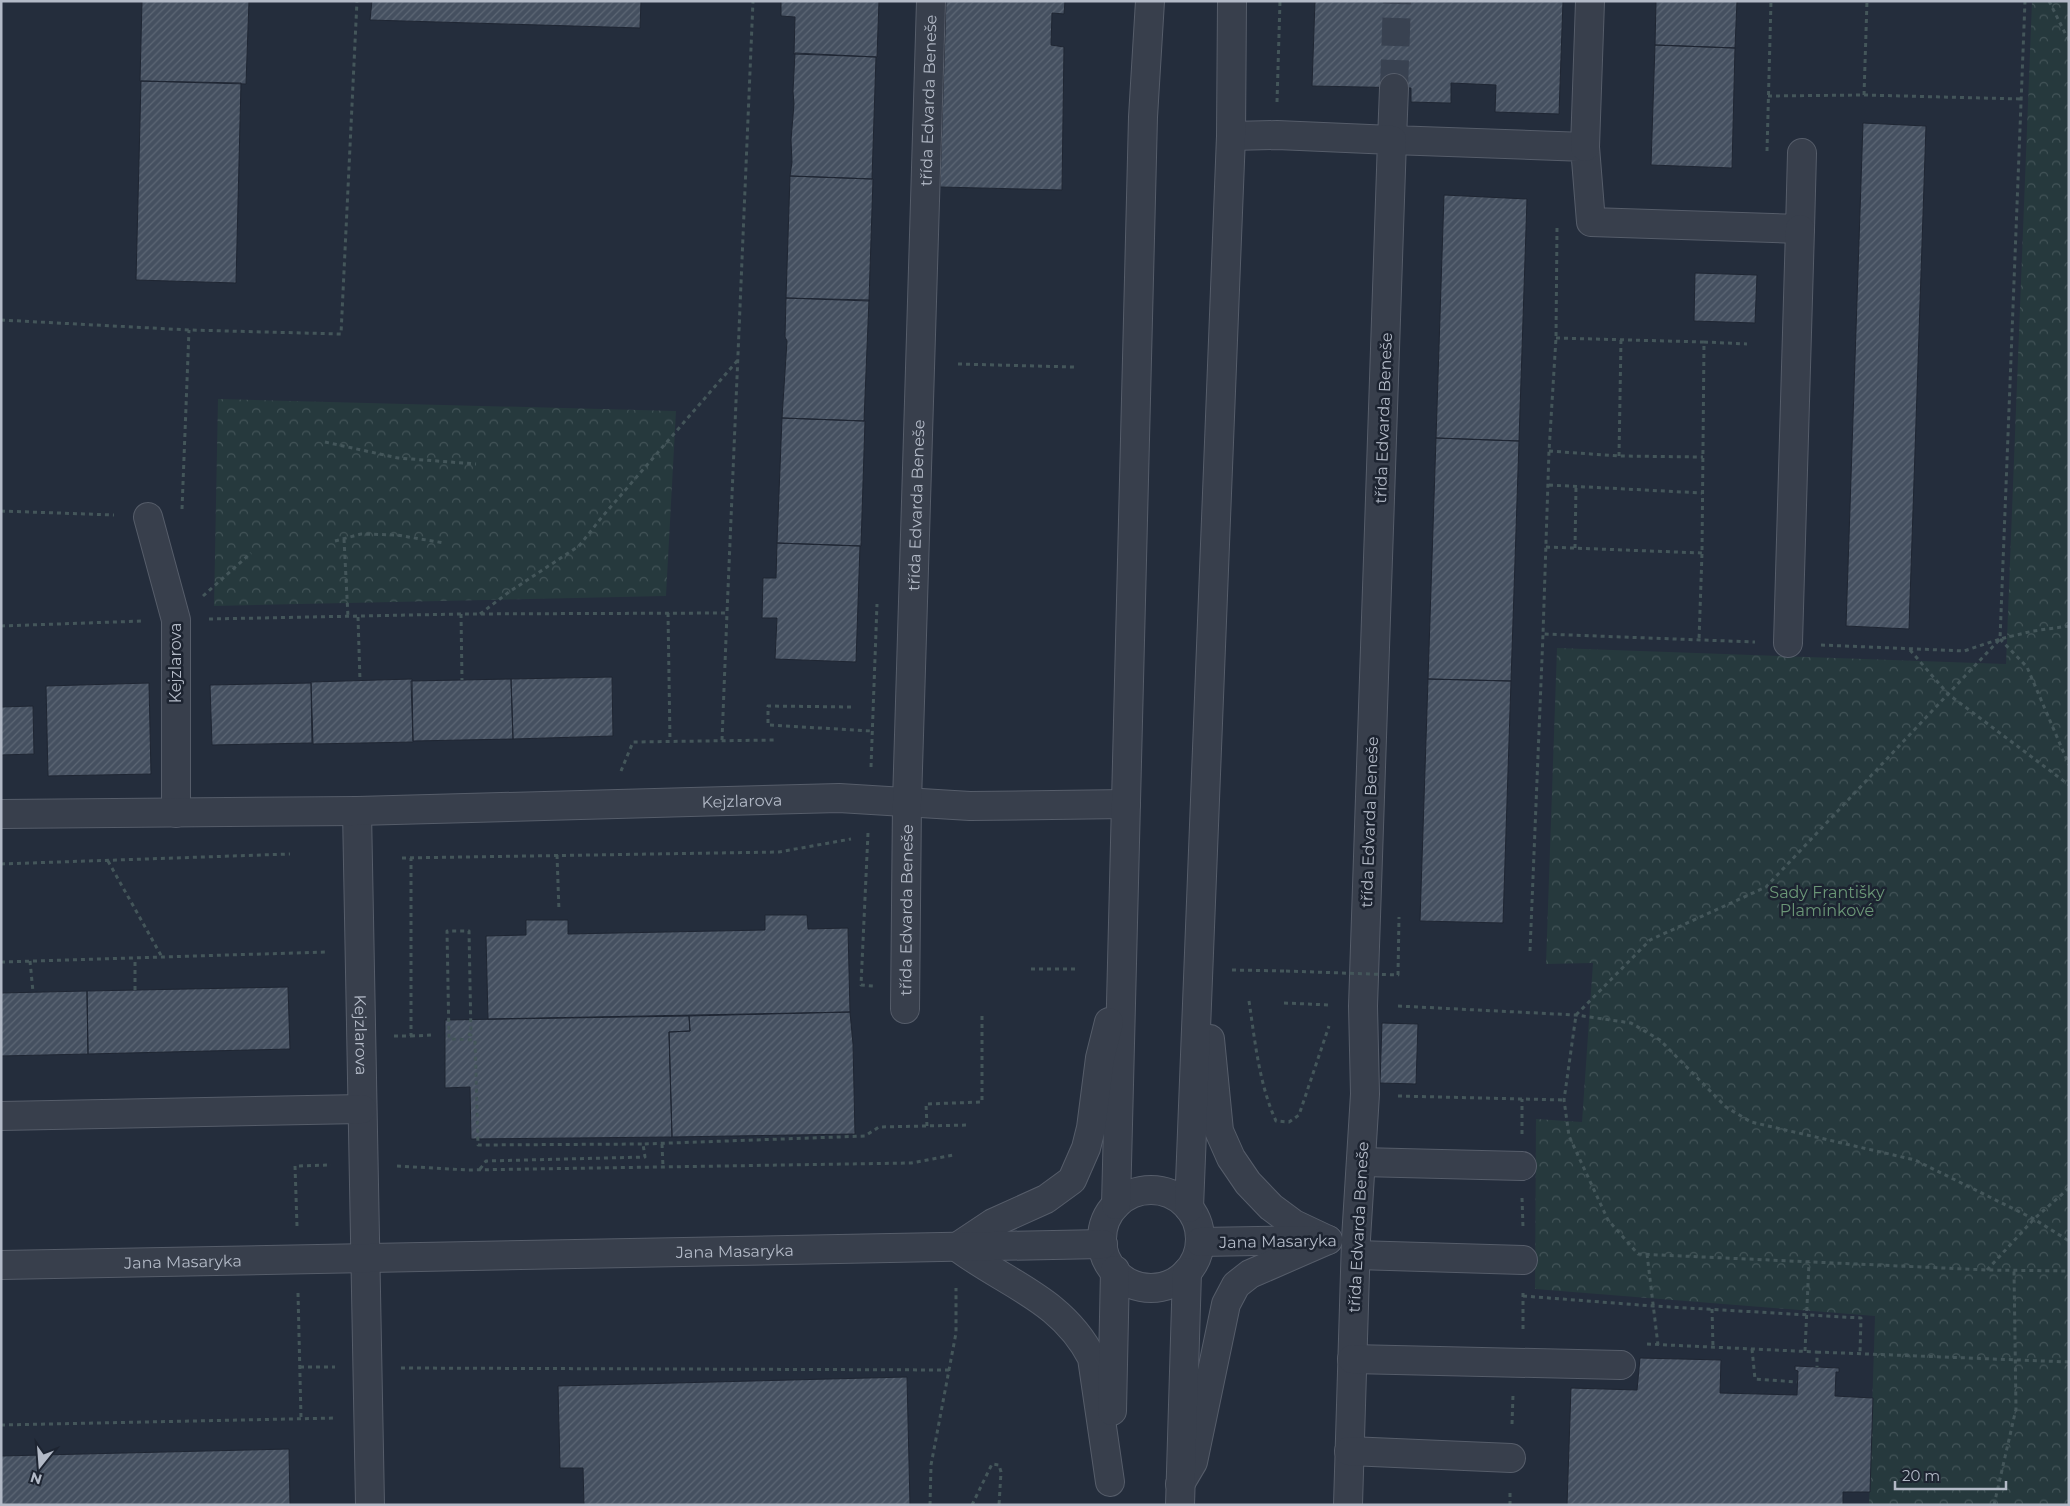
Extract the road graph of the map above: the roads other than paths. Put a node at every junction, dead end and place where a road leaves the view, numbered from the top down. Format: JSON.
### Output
{"nodes":[{"id":1,"x":931,"y":1,"type":"edge"},
{"id":2,"x":1150,"y":1,"type":"edge"},
{"id":3,"x":1232,"y":1,"type":"edge"},
{"id":4,"x":1590,"y":1,"type":"edge"},
{"id":5,"x":1394,"y":88,"type":"tunnel mouth"},
{"id":6,"x":1231,"y":136,"type":"junction"},
{"id":7,"x":1392,"y":140,"type":"junction"},
{"id":8,"x":1585,"y":147,"type":"junction"},
{"id":9,"x":1802,"y":153,"type":"dead end"},
{"id":10,"x":1800,"y":229,"type":"junction"},
{"id":11,"x":148,"y":517,"type":"road end"},
{"id":12,"x":1788,"y":643,"type":"dead end"},
{"id":13,"x":907,"y":802,"type":"junction"},
{"id":14,"x":1126,"y":804,"type":"junction"},
{"id":15,"x":357,"y":811,"type":"junction"},
{"id":16,"x":176,"y":813,"type":"junction"},
{"id":17,"x":1,"y":814,"type":"edge"},
{"id":18,"x":1122,"y":969,"type":"junction"},
{"id":19,"x":1198,"y":969,"type":"junction"},
{"id":20,"x":905,"y":1009,"type":"dead end"},
{"id":21,"x":362,"y":1109,"type":"junction"},
{"id":22,"x":1,"y":1116,"type":"edge"},
{"id":23,"x":1361,"y":1162,"type":"junction"},
{"id":24,"x":1522,"y":1166,"type":"dead end"},
{"id":25,"x":1116,"y":1206,"type":"junction"},
{"id":26,"x":1189,"y":1208,"type":"junction"},
{"id":27,"x":1328,"y":1240,"type":"junction"},
{"id":28,"x":1200,"y":1242,"type":"junction"},
{"id":29,"x":1103,"y":1244,"type":"junction"},
{"id":30,"x":957,"y":1247,"type":"junction"},
{"id":31,"x":1356,"y":1247,"type":"junction"},
{"id":32,"x":366,"y":1258,"type":"junction"},
{"id":33,"x":1523,"y":1260,"type":"dead end"},
{"id":34,"x":1,"y":1265,"type":"edge"},
{"id":35,"x":1115,"y":1270,"type":"junction"},
{"id":36,"x":1187,"y":1272,"type":"junction"},
{"id":37,"x":1352,"y":1359,"type":"junction"},
{"id":38,"x":1621,"y":1365,"type":"dead end"},
{"id":39,"x":1349,"y":1450,"type":"junction"},
{"id":40,"x":1511,"y":1458,"type":"dead end"},
{"id":41,"x":1110,"y":1493,"type":"edge"},
{"id":42,"x":1180,"y":1494,"type":"edge"},
{"id":43,"x":370,"y":1505,"type":"edge"},
{"id":44,"x":1348,"y":1505,"type":"edge"}],
"edges":[{"from":1,"to":13,"type":"street","name":"třída Edvarda Beneše"},
{"from":2,"to":14,"type":"street"},
{"from":3,"to":6,"type":"street"},
{"from":4,"to":8,"type":"street"},
{"from":5,"to":7,"type":"street","name":"třída Edvarda Beneše"},
{"from":6,"to":7,"type":"street"},
{"from":6,"to":19,"type":"street"},
{"from":7,"to":8,"type":"street"},
{"from":7,"to":23,"type":"street","name":"třída Edvarda Beneše"},
{"from":8,"to":10,"type":"street"},
{"from":9,"to":10,"type":"street"},
{"from":10,"to":12,"type":"street"},
{"from":11,"to":16,"type":"street","name":"Kejzlarova"},
{"from":13,"to":14,"type":"street","name":"Kejzlarova"},
{"from":13,"to":15,"type":"street","name":"Kejzlarova"},
{"from":13,"to":20,"type":"street","name":"třída Edvarda Beneše"},
{"from":14,"to":18,"type":"street"},
{"from":15,"to":16,"type":"street","name":"Kejzlarova"},
{"from":15,"to":21,"type":"street","name":"Kejzlarova"},
{"from":16,"to":17,"type":"street","name":"Kejzlarova"},
{"from":18,"to":25,"type":"street"},
{"from":18,"to":30,"type":"street"},
{"from":19,"to":26,"type":"street"},
{"from":19,"to":27,"type":"street"},
{"from":21,"to":22,"type":"street"},
{"from":21,"to":32,"type":"street","name":"Kejzlarova"},
{"from":23,"to":24,"type":"street"},
{"from":23,"to":31,"type":"street","name":"třída Edvarda Beneše"},
{"from":25,"to":26,"type":"street"},
{"from":25,"to":29,"type":"street"},
{"from":26,"to":28,"type":"street"},
{"from":27,"to":28,"type":"street","name":"Jana Masaryka"},
{"from":27,"to":31,"type":"street","name":"Jana Masaryka"},
{"from":27,"to":42,"type":"street"},
{"from":28,"to":36,"type":"street"},
{"from":29,"to":30,"type":"street","name":"Jana Masaryka"},
{"from":29,"to":35,"type":"street"},
{"from":30,"to":32,"type":"street","name":"Jana Masaryka"},
{"from":30,"to":41,"type":"street"},
{"from":31,"to":33,"type":"street","name":"Jana Masaryka"},
{"from":31,"to":37,"type":"street","name":"třída Edvarda Beneše"},
{"from":32,"to":34,"type":"street","name":"Jana Masaryka"},
{"from":32,"to":43,"type":"street"},
{"from":35,"to":36,"type":"street"},
{"from":35,"to":41,"type":"street"},
{"from":36,"to":42,"type":"street"},
{"from":37,"to":38,"type":"street"},
{"from":37,"to":39,"type":"street","name":"třída Edvarda Beneše"},
{"from":39,"to":40,"type":"street"},
{"from":39,"to":44,"type":"street","name":"třída Edvarda Beneše"}]}
